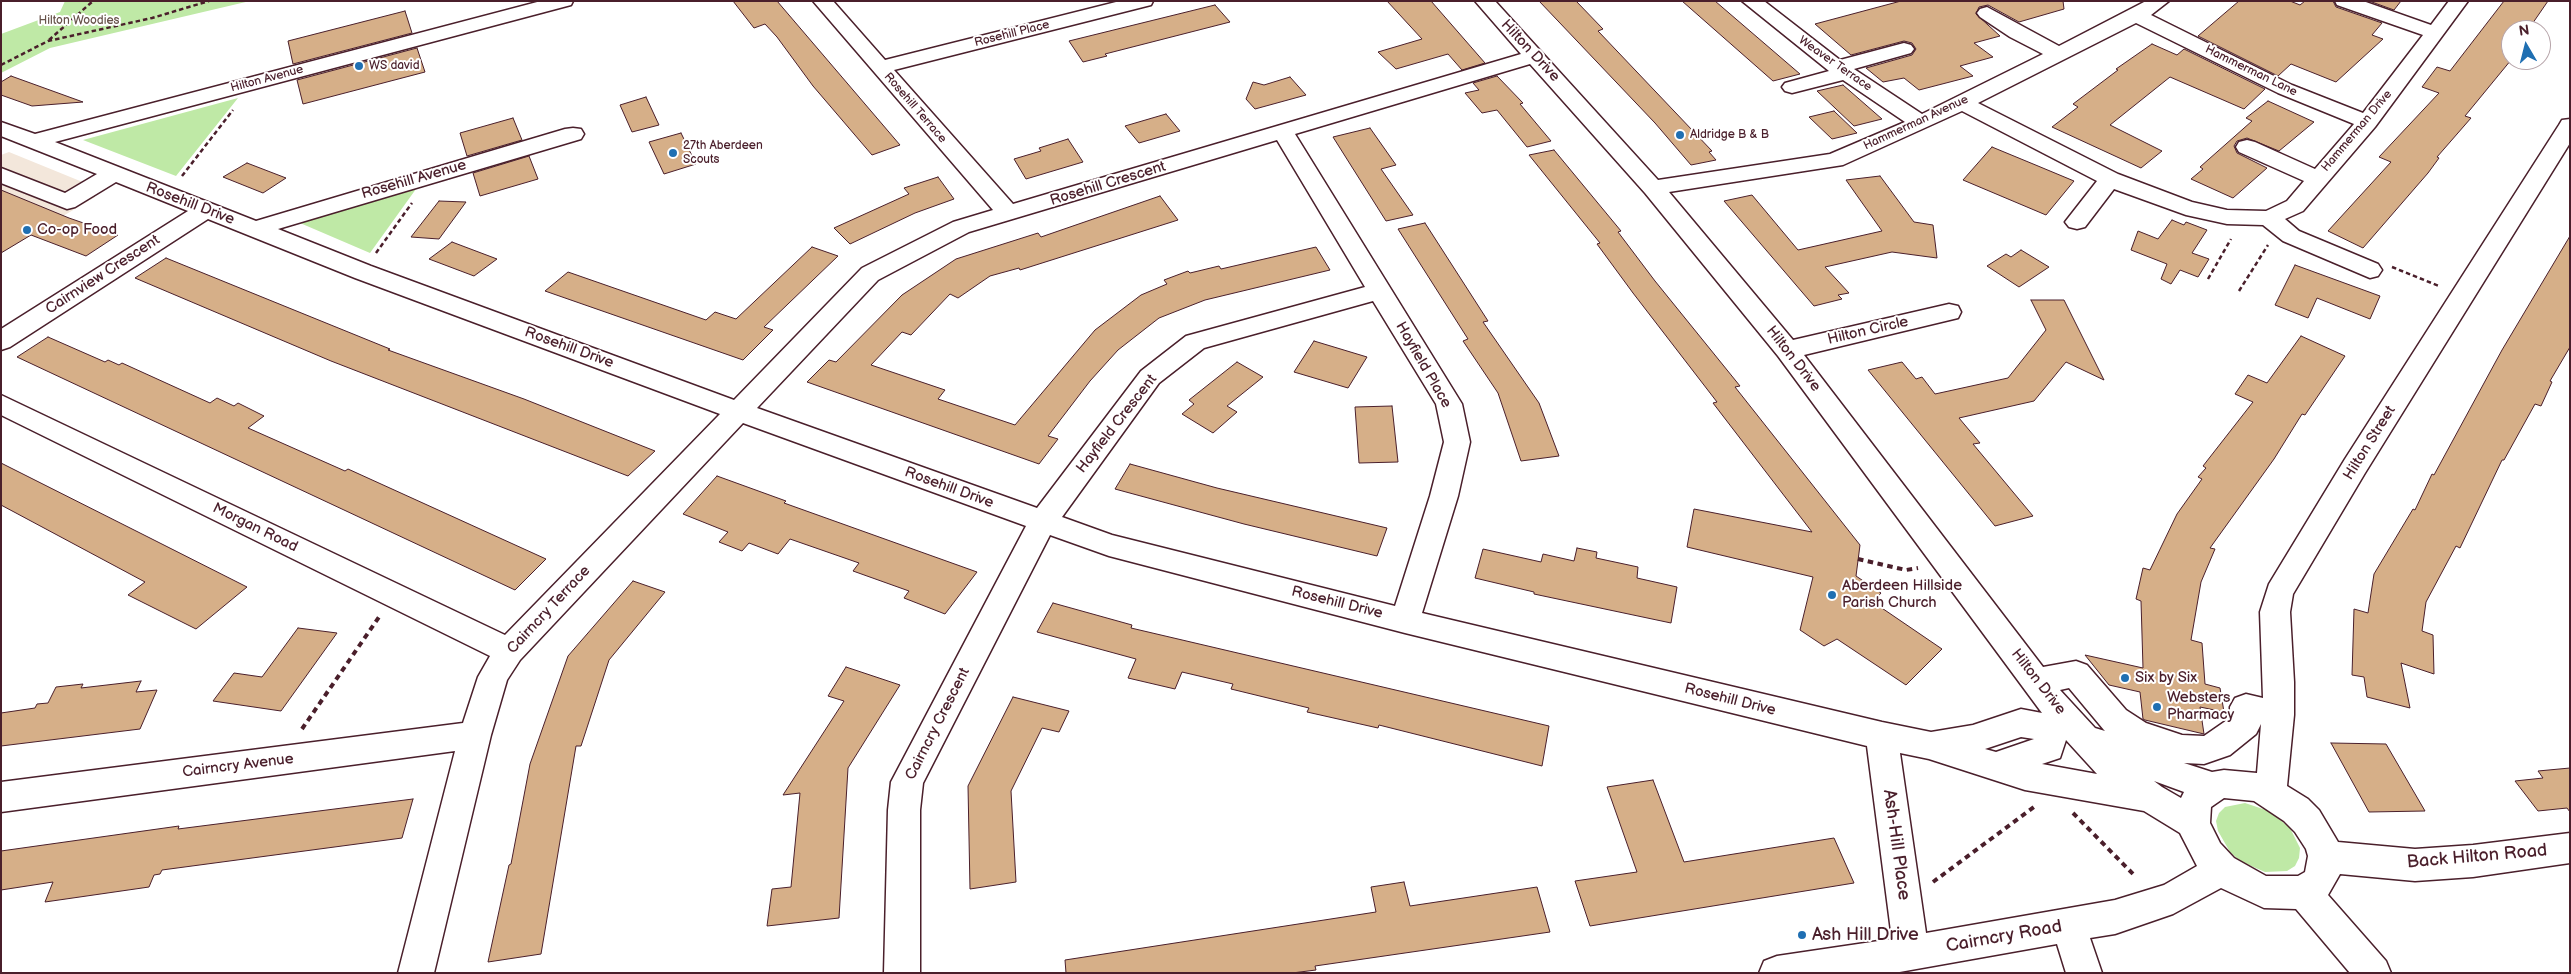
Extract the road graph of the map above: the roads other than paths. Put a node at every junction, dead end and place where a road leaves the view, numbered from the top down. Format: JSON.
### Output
{"nodes":[{"id":1,"x":564,"y":1,"type":"edge"},
{"id":2,"x":822,"y":1,"type":"edge"},
{"id":3,"x":1144,"y":1,"type":"edge"},
{"id":4,"x":1484,"y":1,"type":"edge"},
{"id":5,"x":1751,"y":1,"type":"edge"},
{"id":6,"x":2160,"y":1,"type":"edge"},
{"id":7,"x":2344,"y":1,"type":"edge"},
{"id":8,"x":2459,"y":1,"type":"edge"},
{"id":9,"x":498,"y":9,"type":"edge"},
{"id":10,"x":1988,"y":13,"type":"dead end"},
{"id":11,"x":2136,"y":15,"type":"junction"},
{"id":12,"x":2435,"y":32,"type":"junction"},
{"id":13,"x":1904,"y":49,"type":"dead end"},
{"id":14,"x":2058,"y":53,"type":"junction"},
{"id":15,"x":1535,"y":56,"type":"junction"},
{"id":16,"x":880,"y":67,"type":"junction"},
{"id":17,"x":1841,"y":70,"type":"junction"},
{"id":18,"x":1792,"y":87,"type":"dead end"},
{"id":19,"x":1962,"y":102,"type":"junction"},
{"id":20,"x":2367,"y":122,"type":"junction"},
{"id":21,"x":1921,"y":123,"type":"junction"},
{"id":22,"x":2570,"y":125,"type":"edge"},
{"id":23,"x":1282,"y":131,"type":"junction"},
{"id":24,"x":573,"y":134,"type":"dead end"},
{"id":25,"x":11,"y":135,"type":"edge"},
{"id":26,"x":2246,"y":147,"type":"dead end"},
{"id":27,"x":113,"y":174,"type":"junction"},
{"id":28,"x":1,"y":175,"type":"edge"},
{"id":29,"x":2317,"y":178,"type":"junction"},
{"id":30,"x":2110,"y":179,"type":"junction"},
{"id":31,"x":1653,"y":188,"type":"junction"},
{"id":32,"x":205,"y":210,"type":"junction"},
{"id":33,"x":1009,"y":214,"type":"junction"},
{"id":34,"x":2078,"y":222,"type":"dead end"},
{"id":35,"x":2274,"y":223,"type":"junction"},
{"id":36,"x":256,"y":229,"type":"junction"},
{"id":37,"x":2370,"y":270,"type":"dead end"},
{"id":38,"x":1379,"y":291,"type":"junction"},
{"id":39,"x":1949,"y":312,"type":"dead end"},
{"id":40,"x":1,"y":341,"type":"edge"},
{"id":41,"x":1787,"y":350,"type":"junction"},
{"id":42,"x":1,"y":404,"type":"edge"},
{"id":43,"x":738,"y":411,"type":"junction"},
{"id":44,"x":1042,"y":522,"type":"junction"},
{"id":45,"x":1405,"y":621,"type":"junction"},
{"id":46,"x":509,"y":651,"type":"junction"},
{"id":47,"x":2036,"y":681,"type":"junction"},
{"id":48,"x":2278,"y":715,"type":"junction"},
{"id":49,"x":2067,"y":728,"type":"junction"},
{"id":50,"x":475,"y":735,"type":"junction"},
{"id":51,"x":1882,"y":736,"type":"junction"},
{"id":52,"x":1929,"y":745,"type":"junction"},
{"id":53,"x":1995,"y":767,"type":"junction"},
{"id":54,"x":2212,"y":787,"type":"junction"},
{"id":55,"x":2270,"y":793,"type":"junction"},
{"id":56,"x":1,"y":797,"type":"edge"},
{"id":57,"x":2150,"y":797,"type":"junction"},
{"id":58,"x":2193,"y":823,"type":"junction"},
{"id":59,"x":2570,"y":848,"type":"edge"},
{"id":60,"x":2325,"y":856,"type":"junction"},
{"id":61,"x":2222,"y":868,"type":"junction"},
{"id":62,"x":2304,"y":892,"type":"junction"},
{"id":63,"x":2068,"y":926,"type":"junction"},
{"id":64,"x":1911,"y":953,"type":"junction"},
{"id":65,"x":1788,"y":972,"type":"edge"},
{"id":66,"x":416,"y":973,"type":"edge"},
{"id":67,"x":902,"y":973,"type":"edge"},
{"id":68,"x":2084,"y":973,"type":"edge"},
{"id":69,"x":2374,"y":973,"type":"edge"}],
"edges":[{"from":1,"to":9,"type":"street","name":"Hilton Avenue"},
{"from":2,"to":16,"type":"street","name":"Rosehill Terrace"},
{"from":3,"to":16,"type":"street","name":"Rosehill Place"},
{"from":4,"to":15,"type":"street","name":"Hilton Drive"},
{"from":5,"to":17,"type":"street","name":"Weaver Terrace"},
{"from":6,"to":11,"type":"street","name":"Hammerman Avenue"},
{"from":7,"to":12,"type":"street"},
{"from":8,"to":12,"type":"street","name":"Hammerman Drive"},
{"from":9,"to":25,"type":"street","name":"Hilton Avenue"},
{"from":10,"to":14,"type":"street"},
{"from":11,"to":14,"type":"street","name":"Hammerman Avenue"},
{"from":11,"to":20,"type":"street","name":"Hammerman Lane"},
{"from":12,"to":20,"type":"street","name":"Hammerman Drive"},
{"from":13,"to":17,"type":"street"},
{"from":14,"to":19,"type":"street","name":"Hammerman Avenue"},
{"from":15,"to":23,"type":"street","name":"Rosehill Crescent"},
{"from":15,"to":31,"type":"street","name":"Hilton Drive"},
{"from":16,"to":33,"type":"street","name":"Rosehill Terrace"},
{"from":17,"to":18,"type":"street"},
{"from":17,"to":21,"type":"street","name":"Weaver Terrace"},
{"from":19,"to":21,"type":"street","name":"Hammerman Avenue"},
{"from":19,"to":30,"type":"street","name":"Hammerman Drive"},
{"from":20,"to":29,"type":"street","name":"Hammerman Drive"},
{"from":21,"to":31,"type":"street","name":"Hammerman Avenue"},
{"from":22,"to":48,"type":"street","name":"Hilton Street"},
{"from":23,"to":33,"type":"street","name":"Rosehill Crescent"},
{"from":23,"to":38,"type":"street","name":"Hayfield Place"},
{"from":24,"to":36,"type":"street","name":"Rosehill Avenue"},
{"from":25,"to":27,"type":"street","name":"Rosehill Drive"},
{"from":26,"to":29,"type":"street"},
{"from":27,"to":28,"type":"street"},
{"from":27,"to":32,"type":"street","name":"Rosehill Drive"},
{"from":29,"to":35,"type":"street","name":"Hammerman Drive"},
{"from":30,"to":34,"type":"street"},
{"from":30,"to":35,"type":"street","name":"Hammerman Drive"},
{"from":31,"to":41,"type":"street","name":"Hilton Drive"},
{"from":32,"to":36,"type":"street","name":"Rosehill Drive"},
{"from":32,"to":40,"type":"street","name":"Cairnview Crescent"},
{"from":33,"to":43,"type":"street","name":"Rosehill Crescent"},
{"from":35,"to":37,"type":"street"},
{"from":36,"to":43,"type":"street","name":"Rosehill Drive"},
{"from":38,"to":44,"type":"street","name":"Hayfield Crescent"},
{"from":38,"to":45,"type":"street","name":"Hayfield Place"},
{"from":39,"to":41,"type":"street","name":"Hilton Circle"},
{"from":41,"to":47,"type":"street","name":"Hilton Drive"},
{"from":42,"to":46,"type":"street","name":"Morgan Road"},
{"from":43,"to":44,"type":"street","name":"Rosehill Drive"},
{"from":43,"to":46,"type":"street","name":"Cairncry Terrace"},
{"from":44,"to":45,"type":"street","name":"Rosehill Drive"},
{"from":44,"to":67,"type":"street","name":"Cairncry Crescent"},
{"from":45,"to":51,"type":"street","name":"Rosehill Drive"},
{"from":46,"to":50,"type":"street","name":"Cairncry Terrace"},
{"from":47,"to":48,"type":"street"},
{"from":47,"to":49,"type":"street","name":"Hilton Drive"},
{"from":48,"to":55,"type":"street","name":"Hilton Street"},
{"from":49,"to":52,"type":"street","name":"Rosehill Drive"},
{"from":49,"to":53,"type":"street"},
{"from":49,"to":54,"type":"street","name":"Hilton Drive"},
{"from":49,"to":57,"type":"street","name":"Hilton Drive"},
{"from":50,"to":56,"type":"street","name":"Cairncry Avenue"},
{"from":50,"to":66,"type":"street","name":"Cairncry Terrace"},
{"from":51,"to":52,"type":"street","name":"Rosehill Drive"},
{"from":51,"to":64,"type":"street","name":"Ash-Hill Place"},
{"from":52,"to":53,"type":"street","name":"Rosehill Drive"},
{"from":53,"to":57,"type":"street","name":"Rosehill Drive"},
{"from":54,"to":55,"type":"street"},
{"from":54,"to":58,"type":"street"},
{"from":55,"to":60,"type":"street"},
{"from":57,"to":58,"type":"street","name":"Hilton Drive"},
{"from":58,"to":61,"type":"street"},
{"from":59,"to":60,"type":"street","name":"Back Hilton Road"},
{"from":60,"to":62,"type":"street"},
{"from":61,"to":62,"type":"street"},
{"from":61,"to":63,"type":"street","name":"Cairncry Road"},
{"from":62,"to":69,"type":"street"},
{"from":63,"to":64,"type":"street","name":"Cairncry Road"},
{"from":63,"to":68,"type":"street"},
{"from":64,"to":65,"type":"street","name":"Cairncry Road"}]}
